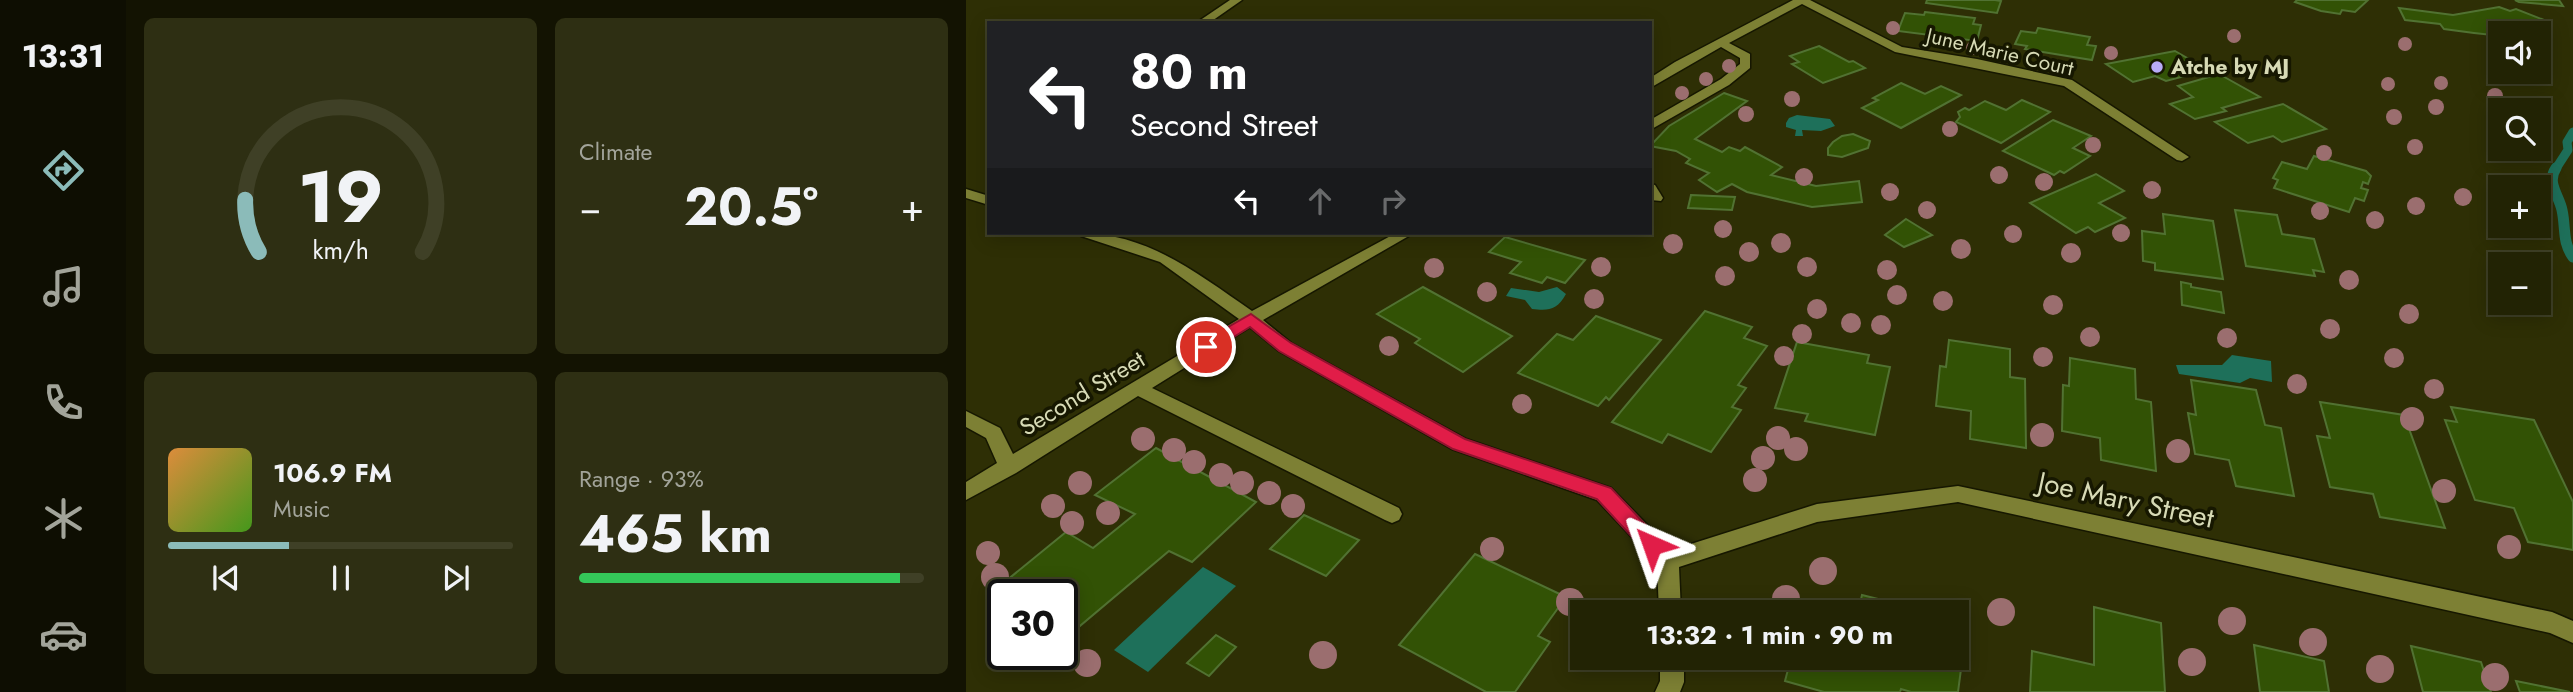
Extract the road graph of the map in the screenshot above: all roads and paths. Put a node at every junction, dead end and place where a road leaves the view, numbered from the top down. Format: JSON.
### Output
{"nodes":[{"id":1,"x":1237,"y":0,"type":"edge"},
{"id":2,"x":1801,"y":0,"type":"edge"},
{"id":3,"x":1204,"y":21,"type":"edge"},
{"id":4,"x":1721,"y":43,"type":"junction"},
{"id":5,"x":1652,"y":83,"type":"edge"},
{"id":6,"x":1652,"y":125,"type":"edge"},
{"id":7,"x":2182,"y":157,"type":"dead end"},
{"id":8,"x":966,"y":193,"type":"edge"},
{"id":9,"x":987,"y":200,"type":"edge"},
{"id":10,"x":1092,"y":235,"type":"edge"},
{"id":11,"x":1403,"y":235,"type":"edge"},
{"id":12,"x":1251,"y":319,"type":"junction"},
{"id":13,"x":1137,"y":388,"type":"junction"},
{"id":14,"x":966,"y":418,"type":"edge"},
{"id":15,"x":1009,"y":467,"type":"junction"},
{"id":16,"x":966,"y":492,"type":"edge"},
{"id":17,"x":1392,"y":514,"type":"dead end"},
{"id":18,"x":1668,"y":562,"type":"junction"},
{"id":19,"x":1670,"y":600,"type":"edge"},
{"id":20,"x":2573,"y":632,"type":"edge"},
{"id":21,"x":1672,"y":670,"type":"edge"},
{"id":22,"x":1667,"y":692,"type":"edge"}],
"edges":[{"from":1,"to":3,"type":"street"},
{"from":2,"to":4,"type":"street"},
{"from":2,"to":7,"type":"street","name":"June Marie Court"},
{"from":4,"to":5,"type":"street"},
{"from":4,"to":6,"type":"street"},
{"from":8,"to":9,"type":"street"},
{"from":10,"to":12,"type":"street"},
{"from":11,"to":12,"type":"street","name":"Second Street"},
{"from":12,"to":13,"type":"street","name":"Second Street"},
{"from":12,"to":18,"type":"street"},
{"from":13,"to":15,"type":"street","name":"Second Street"},
{"from":13,"to":17,"type":"street"},
{"from":14,"to":15,"type":"street"},
{"from":15,"to":16,"type":"street","name":"Second Street"},
{"from":18,"to":19,"type":"street"},
{"from":18,"to":20,"type":"street","name":"Joe Mary Street"},
{"from":21,"to":22,"type":"street"}]}
